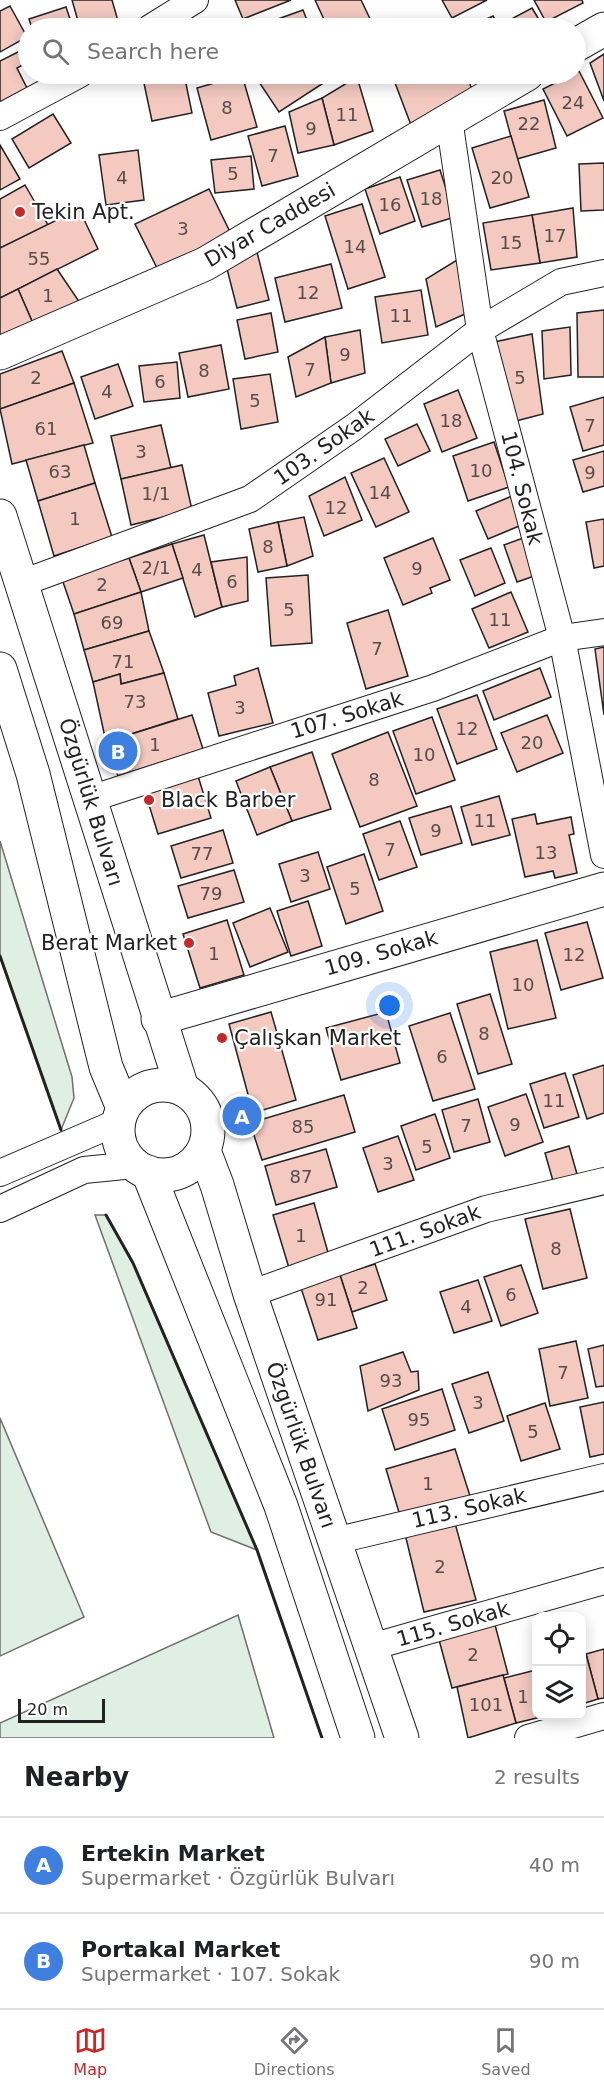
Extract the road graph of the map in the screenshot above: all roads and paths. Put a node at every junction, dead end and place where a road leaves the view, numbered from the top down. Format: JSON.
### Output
{"nodes":[{"id":1,"x":195,"y":0,"type":"edge"},
{"id":2,"x":166,"y":18,"type":"edge"},
{"id":3,"x":604,"y":29,"type":"edge"},
{"id":4,"x":586,"y":39,"type":"edge"},
{"id":5,"x":61,"y":84,"type":"edge"},
{"id":6,"x":509,"y":84,"type":"edge"},
{"id":7,"x":0,"y":117,"type":"edge"},
{"id":8,"x":448,"y":119,"type":"junction"},
{"id":9,"x":604,"y":273,"type":"edge"},
{"id":10,"x":480,"y":330,"type":"junction"},
{"id":11,"x":0,"y":353,"type":"edge"},
{"id":12,"x":0,"y":516,"type":"edge"},
{"id":13,"x":22,"y":583,"type":"junction"},
{"id":14,"x":604,"y":632,"type":"edge"},
{"id":15,"x":562,"y":638,"type":"junction"},
{"id":16,"x":0,"y":669,"type":"edge"},
{"id":17,"x":90,"y":799,"type":"junction"},
{"id":18,"x":604,"y":855,"type":"edge"},
{"id":19,"x":604,"y":889,"type":"edge"},
{"id":20,"x":158,"y":1019,"type":"junction"},
{"id":21,"x":182,"y":1088,"type":"junction"},
{"id":22,"x":121,"y":1115,"type":"junction"},
{"id":23,"x":204,"y":1151,"type":"junction"},
{"id":24,"x":141,"y":1169,"type":"junction"},
{"id":25,"x":0,"y":1173,"type":"edge"},
{"id":26,"x":604,"y":1181,"type":"edge"},
{"id":27,"x":0,"y":1209,"type":"edge"},
{"id":28,"x":250,"y":1294,"type":"junction"},
{"id":29,"x":604,"y":1477,"type":"edge"},
{"id":30,"x":334,"y":1541,"type":"junction"},
{"id":31,"x":604,"y":1581,"type":"edge"},
{"id":32,"x":371,"y":1647,"type":"junction"},
{"id":33,"x":604,"y":1716,"type":"edge"},
{"id":34,"x":358,"y":1738,"type":"edge"},
{"id":35,"x":402,"y":1738,"type":"edge"},
{"id":36,"x":528,"y":1738,"type":"edge"}],
"edges":[{"from":1,"to":2,"type":"street"},
{"from":3,"to":4,"type":"main road"},
{"from":5,"to":7,"type":"street"},
{"from":6,"to":8,"type":"main road","name":"Diyar Caddesi"},
{"from":8,"to":10,"type":"street","name":"104. Sokak"},
{"from":8,"to":11,"type":"main road","name":"Diyar Caddesi"},
{"from":9,"to":10,"type":"street","name":"103. Sokak"},
{"from":10,"to":13,"type":"street","name":"103. Sokak"},
{"from":10,"to":15,"type":"street","name":"104. Sokak"},
{"from":12,"to":13,"type":"main road","name":"Özgürlük Bulvarı"},
{"from":13,"to":17,"type":"main road","name":"Özgürlük Bulvarı"},
{"from":14,"to":15,"type":"street","name":"107. Sokak"},
{"from":15,"to":17,"type":"street","name":"107. Sokak"},
{"from":15,"to":18,"type":"street","name":"104. Sokak"},
{"from":16,"to":22,"type":"main road"},
{"from":17,"to":20,"type":"main road","name":"Özgürlük Bulvarı"},
{"from":19,"to":20,"type":"main road","name":"109. Sokak"},
{"from":20,"to":21,"type":"main road","name":"Özgürlük Bulvarı"},
{"from":21,"to":22,"type":"main road"},
{"from":21,"to":23,"type":"main road"},
{"from":22,"to":24,"type":"main road"},
{"from":22,"to":25,"type":"street"},
{"from":23,"to":24,"type":"main road"},
{"from":23,"to":28,"type":"main road","name":"Özgürlük Bulvarı"},
{"from":24,"to":27,"type":"street"},
{"from":24,"to":34,"type":"main road","name":"Özgürlük Bulvarı"},
{"from":26,"to":28,"type":"street","name":"111. Sokak"},
{"from":28,"to":30,"type":"main road","name":"Özgürlük Bulvarı"},
{"from":29,"to":30,"type":"street","name":"113. Sokak"},
{"from":30,"to":32,"type":"main road","name":"Özgürlük Bulvarı"},
{"from":31,"to":32,"type":"street","name":"115. Sokak"},
{"from":32,"to":35,"type":"main road","name":"Özgürlük Bulvarı"},
{"from":33,"to":36,"type":"street"}]}
